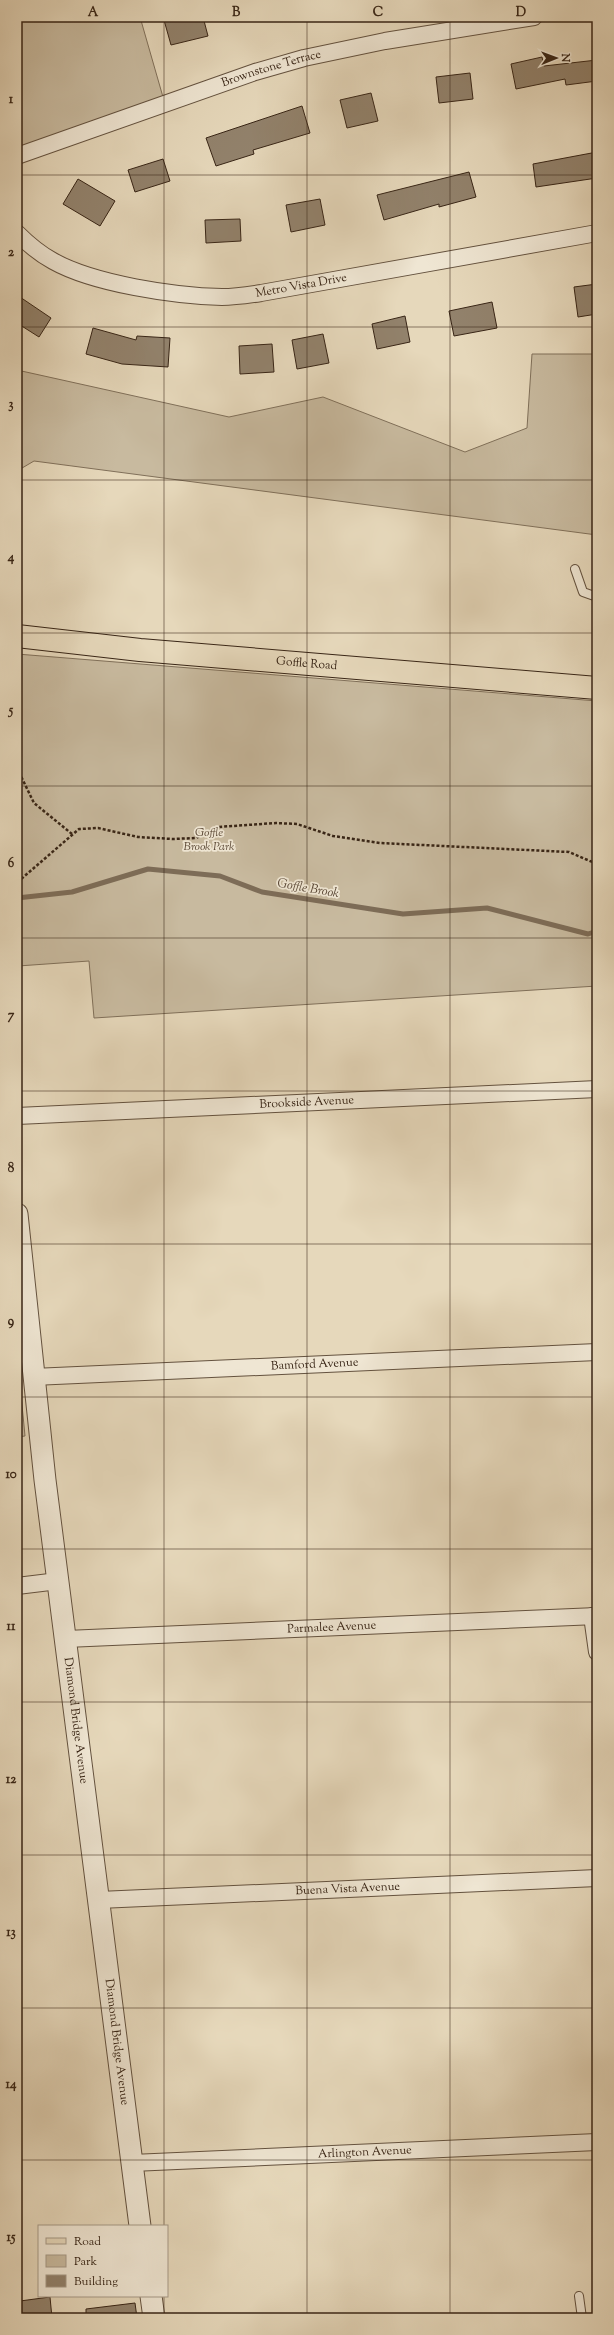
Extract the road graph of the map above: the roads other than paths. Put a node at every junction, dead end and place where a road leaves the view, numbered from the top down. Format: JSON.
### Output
{"nodes":[{"id":1,"x":534,"y":17,"type":"edge"},
{"id":2,"x":17,"y":156,"type":"edge"},
{"id":3,"x":17,"y":233,"type":"edge"},
{"id":4,"x":597,"y":233,"type":"edge"},
{"id":5,"x":575,"y":569,"type":"dead end"},
{"id":6,"x":597,"y":597,"type":"edge"},
{"id":7,"x":17,"y":636,"type":"edge"},
{"id":8,"x":597,"y":688,"type":"edge"},
{"id":9,"x":597,"y":1089,"type":"edge"},
{"id":10,"x":17,"y":1116,"type":"edge"},
{"id":11,"x":17,"y":1214,"type":"edge"},
{"id":12,"x":597,"y":1352,"type":"edge"},
{"id":13,"x":33,"y":1377,"type":"junction"},
{"id":14,"x":58,"y":1581,"type":"junction"},
{"id":15,"x":17,"y":1586,"type":"edge"},
{"id":16,"x":594,"y":1616,"type":"edge"},
{"id":17,"x":66,"y":1639,"type":"junction"},
{"id":18,"x":597,"y":1652,"type":"edge"},
{"id":19,"x":597,"y":1878,"type":"edge"},
{"id":20,"x":99,"y":1900,"type":"junction"},
{"id":21,"x":597,"y":2142,"type":"edge"},
{"id":22,"x":132,"y":2163,"type":"junction"},
{"id":23,"x":140,"y":2225,"type":"edge"},
{"id":24,"x":579,"y":2296,"type":"dead end"},
{"id":25,"x":151,"y":2297,"type":"edge"},
{"id":26,"x":154,"y":2318,"type":"edge"},
{"id":27,"x":582,"y":2318,"type":"edge"}],
"edges":[{"from":1,"to":2,"type":"street","name":"Brownstone Terrace"},
{"from":3,"to":4,"type":"street","name":"Metro Vista Drive"},
{"from":5,"to":6,"type":"lane"},
{"from":7,"to":8,"type":"main road","name":"Goffle Road"},
{"from":9,"to":10,"type":"street","name":"Brookside Avenue"},
{"from":11,"to":13,"type":"street","name":"Diamond Bridge Avenue"},
{"from":12,"to":13,"type":"street","name":"Bamford Avenue"},
{"from":13,"to":14,"type":"street","name":"Diamond Bridge Avenue"},
{"from":14,"to":15,"type":"street"},
{"from":14,"to":17,"type":"street","name":"Diamond Bridge Avenue"},
{"from":16,"to":17,"type":"street","name":"Parmalee Avenue"},
{"from":16,"to":18,"type":"street"},
{"from":17,"to":20,"type":"street","name":"Diamond Bridge Avenue"},
{"from":19,"to":20,"type":"street","name":"Buena Vista Avenue"},
{"from":20,"to":22,"type":"street","name":"Diamond Bridge Avenue"},
{"from":21,"to":22,"type":"street","name":"Arlington Avenue"},
{"from":22,"to":23,"type":"street","name":"Diamond Bridge Avenue"},
{"from":24,"to":27,"type":"lane"},
{"from":25,"to":26,"type":"street"}]}
